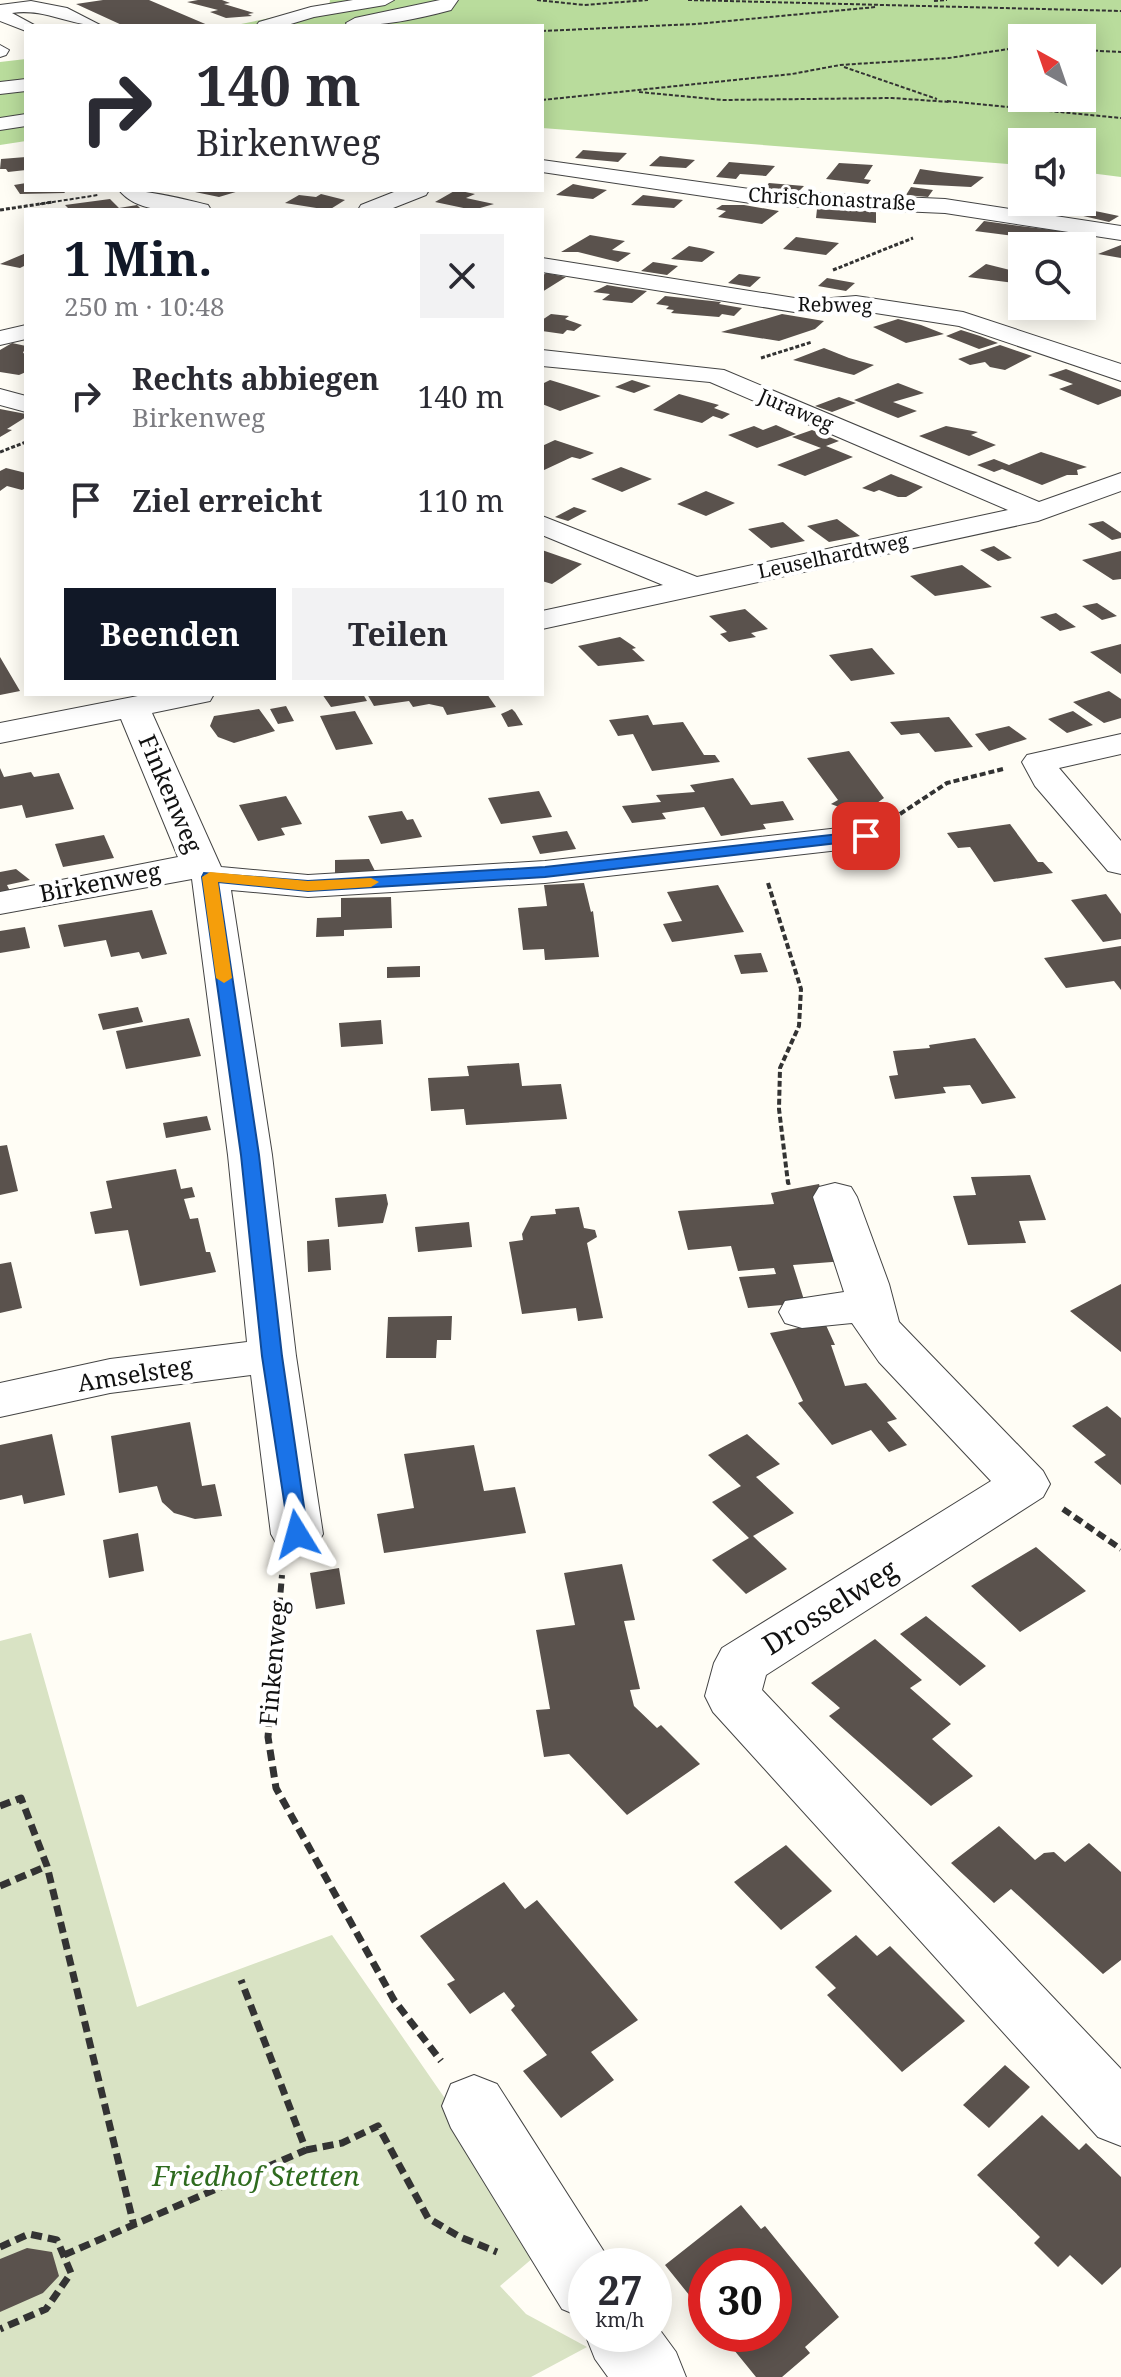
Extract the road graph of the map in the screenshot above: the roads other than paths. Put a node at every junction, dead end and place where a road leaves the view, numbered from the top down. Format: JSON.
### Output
{"nodes":[{"id":1,"x":385,"y":0,"type":"edge"},
{"id":2,"x":449,"y":0,"type":"edge"},
{"id":3,"x":12,"y":3,"type":"edge"},
{"id":4,"x":89,"y":24,"type":"edge"},
{"id":5,"x":272,"y":24,"type":"edge"},
{"id":6,"x":352,"y":24,"type":"edge"},
{"id":7,"x":24,"y":25,"type":"edge"},
{"id":8,"x":24,"y":85,"type":"edge"},
{"id":9,"x":0,"y":88,"type":"edge"},
{"id":10,"x":24,"y":120,"type":"edge"},
{"id":11,"x":0,"y":124,"type":"edge"},
{"id":12,"x":544,"y":166,"type":"edge"},
{"id":13,"x":133,"y":192,"type":"edge"},
{"id":14,"x":413,"y":192,"type":"edge"},
{"id":15,"x":188,"y":208,"type":"edge"},
{"id":16,"x":374,"y":208,"type":"edge"},
{"id":17,"x":1121,"y":233,"type":"edge"},
{"id":18,"x":544,"y":265,"type":"edge"},
{"id":19,"x":24,"y":332,"type":"edge"},
{"id":20,"x":0,"y":338,"type":"edge"},
{"id":21,"x":544,"y":358,"type":"edge"},
{"id":22,"x":1121,"y":373,"type":"edge"},
{"id":23,"x":0,"y":397,"type":"edge"},
{"id":24,"x":24,"y":403,"type":"edge"},
{"id":25,"x":1121,"y":481,"type":"edge"},
{"id":26,"x":1038,"y":512,"type":"junction"},
{"id":27,"x":544,"y":526,"type":"edge"},
{"id":28,"x":693,"y":586,"type":"junction"},
{"id":29,"x":544,"y":620,"type":"edge"},
{"id":30,"x":189,"y":696,"type":"edge"},
{"id":31,"x":133,"y":708,"type":"junction"},
{"id":32,"x":0,"y":733,"type":"edge"},
{"id":33,"x":1121,"y":744,"type":"edge"},
{"id":34,"x":866,"y":836,"type":"road end"},
{"id":35,"x":1121,"y":863,"type":"edge"},
{"id":36,"x":204,"y":870,"type":"junction"},
{"id":37,"x":0,"y":903,"type":"edge"},
{"id":38,"x":835,"y":1197,"type":"road end"},
{"id":39,"x":870,"y":1305,"type":"junction"},
{"id":40,"x":802,"y":1312,"type":"dead end"},
{"id":41,"x":272,"y":1356,"type":"junction"},
{"id":42,"x":0,"y":1400,"type":"edge"},
{"id":43,"x":297,"y":1534,"type":"road end"},
{"id":44,"x":474,"y":2106,"type":"road end"},
{"id":45,"x":1121,"y":2115,"type":"edge"},
{"id":46,"x":568,"y":2256,"type":"edge"},
{"id":47,"x":633,"y":2352,"type":"edge"},
{"id":48,"x":651,"y":2377,"type":"edge"}],
"edges":[{"from":1,"to":5,"type":"street"},
{"from":2,"to":6,"type":"street"},
{"from":3,"to":4,"type":"street"},
{"from":3,"to":7,"type":"street"},
{"from":8,"to":9,"type":"street"},
{"from":10,"to":11,"type":"street"},
{"from":12,"to":17,"type":"street","name":"Chrischonastraße"},
{"from":13,"to":15,"type":"street"},
{"from":14,"to":16,"type":"street"},
{"from":18,"to":22,"type":"street","name":"Rebweg"},
{"from":19,"to":20,"type":"street"},
{"from":21,"to":26,"type":"street","name":"Juraweg"},
{"from":23,"to":24,"type":"street"},
{"from":25,"to":26,"type":"street","name":"Leuselhardtweg"},
{"from":26,"to":28,"type":"street","name":"Leuselhardtweg"},
{"from":27,"to":28,"type":"street"},
{"from":28,"to":29,"type":"street","name":"Leuselhardtweg"},
{"from":30,"to":31,"type":"street"},
{"from":31,"to":32,"type":"street"},
{"from":31,"to":36,"type":"street","name":"Finkenweg"},
{"from":33,"to":35,"type":"street"},
{"from":34,"to":36,"type":"street","name":"Birkenweg"},
{"from":36,"to":37,"type":"street","name":"Birkenweg"},
{"from":36,"to":41,"type":"street","name":"Finkenweg"},
{"from":38,"to":39,"type":"street"},
{"from":39,"to":40,"type":"street"},
{"from":39,"to":45,"type":"street","name":"Drosselweg"},
{"from":41,"to":42,"type":"street","name":"Amselsteg"},
{"from":41,"to":43,"type":"street","name":"Finkenweg"},
{"from":44,"to":46,"type":"street"},
{"from":47,"to":48,"type":"street"}]}
